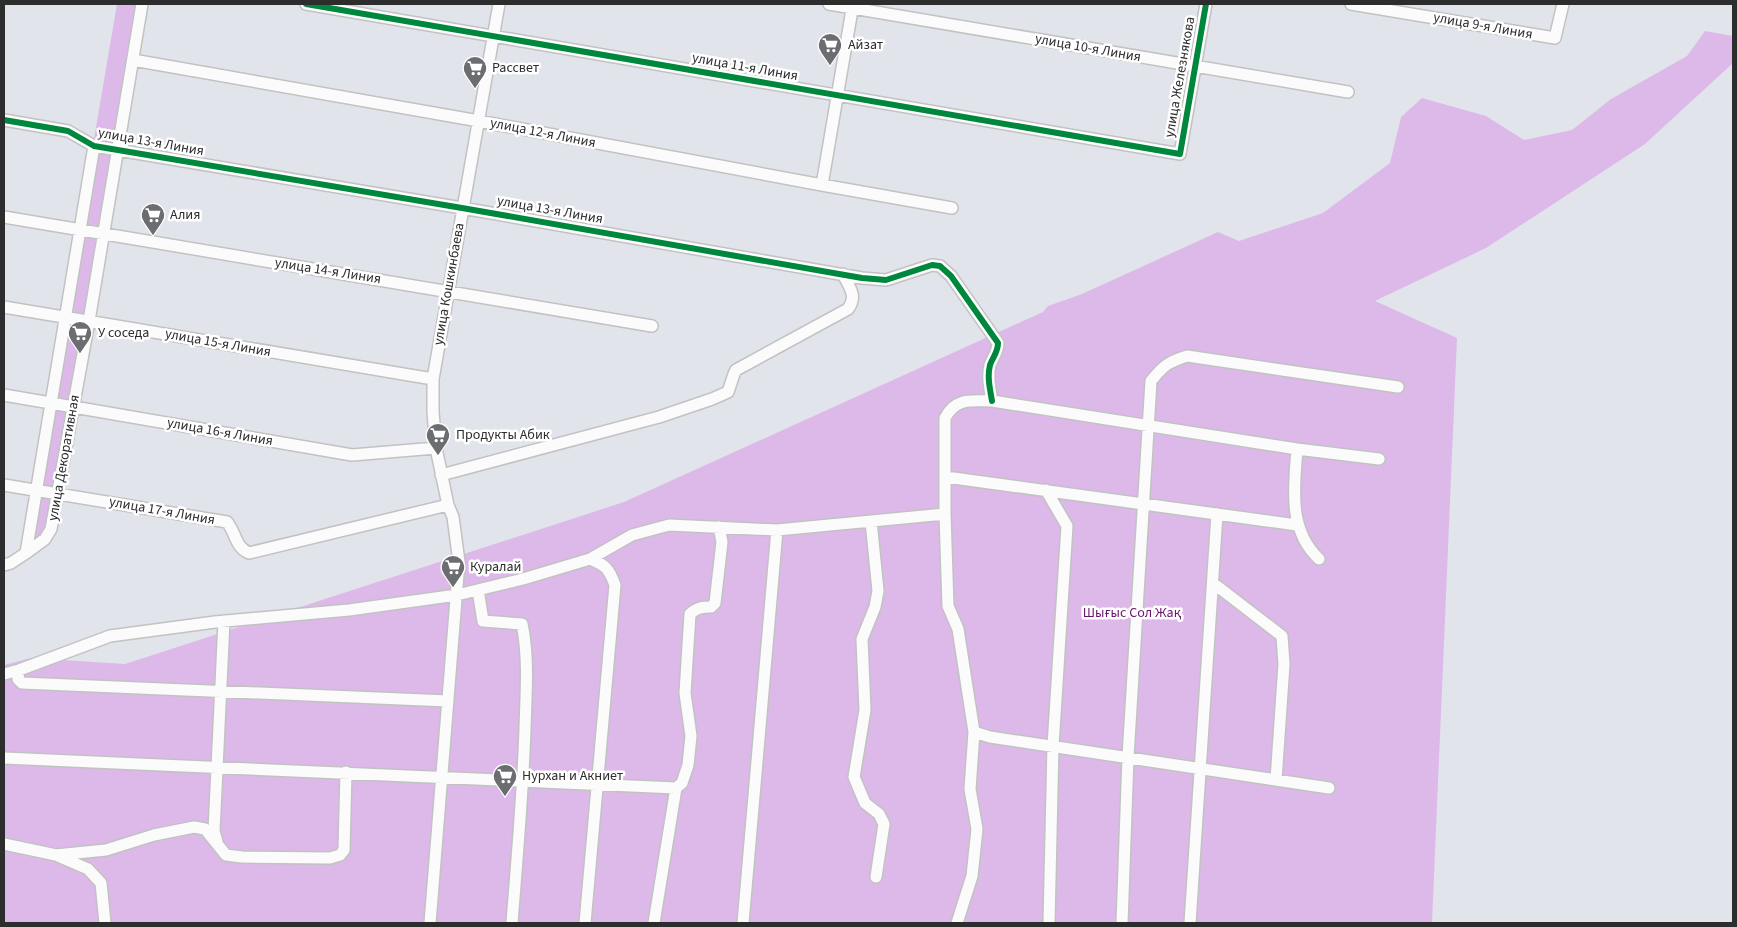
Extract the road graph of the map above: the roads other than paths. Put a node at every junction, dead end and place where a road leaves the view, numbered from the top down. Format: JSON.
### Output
{"nodes":[{"id":1,"x":142,"y":4,"type":"edge"},
{"id":2,"x":306,"y":4,"type":"edge"},
{"id":3,"x":499,"y":4,"type":"edge"},
{"id":4,"x":829,"y":4,"type":"edge"},
{"id":5,"x":1206,"y":4,"type":"edge"},
{"id":6,"x":1351,"y":4,"type":"edge"},
{"id":7,"x":1563,"y":4,"type":"edge"},
{"id":8,"x":853,"y":6,"type":"edge"},
{"id":9,"x":493,"y":36,"type":"junction"},
{"id":10,"x":133,"y":60,"type":"junction"},
{"id":11,"x":1195,"y":66,"type":"junction"},
{"id":12,"x":1348,"y":92,"type":"dead end"},
{"id":13,"x":838,"y":96,"type":"junction"},
{"id":14,"x":4,"y":120,"type":"edge"},
{"id":15,"x":479,"y":121,"type":"junction"},
{"id":16,"x":94,"y":146,"type":"junction"},
{"id":17,"x":118,"y":150,"type":"junction"},
{"id":18,"x":1180,"y":154,"type":"joint"},
{"id":19,"x":822,"y":185,"type":"junction"},
{"id":20,"x":462,"y":208,"type":"junction"},
{"id":21,"x":952,"y":208,"type":"dead end"},
{"id":22,"x":4,"y":217,"type":"edge"},
{"id":23,"x":80,"y":230,"type":"junction"},
{"id":24,"x":104,"y":233,"type":"junction"},
{"id":25,"x":843,"y":274,"type":"junction"},
{"id":26,"x":448,"y":291,"type":"junction"},
{"id":27,"x":4,"y":307,"type":"edge"},
{"id":28,"x":66,"y":317,"type":"junction"},
{"id":29,"x":89,"y":321,"type":"junction"},
{"id":30,"x":652,"y":326,"type":"dead end"},
{"id":31,"x":432,"y":379,"type":"junction"},
{"id":32,"x":1398,"y":387,"type":"dead end"},
{"id":33,"x":4,"y":396,"type":"edge"},
{"id":34,"x":992,"y":401,"type":"junction"},
{"id":35,"x":51,"y":403,"type":"junction"},
{"id":36,"x":73,"y":407,"type":"junction"},
{"id":37,"x":1148,"y":426,"type":"junction"},
{"id":38,"x":436,"y":448,"type":"junction"},
{"id":39,"x":1297,"y":449,"type":"junction"},
{"id":40,"x":1379,"y":459,"type":"dead end"},
{"id":41,"x":441,"y":475,"type":"junction"},
{"id":42,"x":946,"y":477,"type":"junction"},
{"id":43,"x":4,"y":485,"type":"edge"},
{"id":44,"x":37,"y":490,"type":"junction"},
{"id":45,"x":1046,"y":490,"type":"junction"},
{"id":46,"x":58,"y":494,"type":"junction"},
{"id":47,"x":1143,"y":504,"type":"junction"},
{"id":48,"x":448,"y":505,"type":"junction"},
{"id":49,"x":945,"y":514,"type":"junction"},
{"id":50,"x":1217,"y":514,"type":"junction"},
{"id":51,"x":871,"y":521,"type":"junction"},
{"id":52,"x":1298,"y":525,"type":"junction"},
{"id":53,"x":719,"y":527,"type":"junction"},
{"id":54,"x":777,"y":530,"type":"junction"},
{"id":55,"x":26,"y":553,"type":"junction"},
{"id":56,"x":590,"y":559,"type":"junction"},
{"id":57,"x":1319,"y":559,"type":"dead end"},
{"id":58,"x":4,"y":565,"type":"edge"},
{"id":59,"x":1213,"y":584,"type":"junction"},
{"id":60,"x":478,"y":590,"type":"junction"},
{"id":61,"x":457,"y":595,"type":"junction"},
{"id":62,"x":224,"y":621,"type":"junction"},
{"id":63,"x":19,"y":670,"type":"junction"},
{"id":64,"x":4,"y":674,"type":"edge"},
{"id":65,"x":221,"y":690,"type":"junction"},
{"id":66,"x":448,"y":701,"type":"junction"},
{"id":67,"x":974,"y":732,"type":"junction"},
{"id":68,"x":1054,"y":746,"type":"junction"},
{"id":69,"x":1128,"y":757,"type":"junction"},
{"id":70,"x":4,"y":758,"type":"edge"},
{"id":71,"x":218,"y":767,"type":"junction"},
{"id":72,"x":1202,"y":768,"type":"junction"},
{"id":73,"x":346,"y":772,"type":"junction"},
{"id":74,"x":442,"y":776,"type":"junction"},
{"id":75,"x":523,"y":780,"type":"junction"},
{"id":76,"x":1276,"y":780,"type":"junction"},
{"id":77,"x":597,"y":784,"type":"junction"},
{"id":78,"x":676,"y":788,"type":"junction"},
{"id":79,"x":1329,"y":788,"type":"dead end"},
{"id":80,"x":217,"y":842,"type":"junction"},
{"id":81,"x":4,"y":844,"type":"edge"},
{"id":82,"x":56,"y":856,"type":"junction"},
{"id":83,"x":876,"y":877,"type":"dead end"},
{"id":84,"x":105,"y":923,"type":"edge"},
{"id":85,"x":430,"y":923,"type":"edge"},
{"id":86,"x":512,"y":923,"type":"edge"},
{"id":87,"x":585,"y":923,"type":"edge"},
{"id":88,"x":654,"y":923,"type":"edge"},
{"id":89,"x":743,"y":923,"type":"edge"},
{"id":90,"x":957,"y":923,"type":"edge"},
{"id":91,"x":1049,"y":923,"type":"edge"},
{"id":92,"x":1122,"y":923,"type":"edge"},
{"id":93,"x":1190,"y":923,"type":"edge"}],
"edges":[{"from":1,"to":10,"type":"street","name":"улица Декоративная"},
{"from":2,"to":9,"type":"street","name":"улица 11-я Линия"},
{"from":3,"to":9,"type":"street","name":"улица Кошкинбаева"},
{"from":4,"to":8,"type":"street","name":"улица 10-я Линия"},
{"from":5,"to":11,"type":"street","name":"улица Железнякова"},
{"from":6,"to":7,"type":"street","name":"улица 9-я Линия"},
{"from":8,"to":11,"type":"street","name":"улица 10-я Линия"},
{"from":8,"to":13,"type":"street"},
{"from":9,"to":13,"type":"street","name":"улица 11-я Линия"},
{"from":9,"to":15,"type":"street","name":"улица Кошкинбаева"},
{"from":10,"to":15,"type":"street","name":"улица 12-я Линия"},
{"from":10,"to":17,"type":"street","name":"улица Декоративная"},
{"from":11,"to":12,"type":"street","name":"улица 10-я Линия"},
{"from":11,"to":18,"type":"street","name":"улица Железнякова"},
{"from":13,"to":18,"type":"street","name":"улица 11-я Линия"},
{"from":13,"to":19,"type":"street"},
{"from":14,"to":16,"type":"street","name":"улица 13-я Линия"},
{"from":15,"to":19,"type":"street","name":"улица 12-я Линия"},
{"from":15,"to":20,"type":"street","name":"улица Кошкинбаева"},
{"from":16,"to":17,"type":"street","name":"улица 13-я Линия"},
{"from":16,"to":23,"type":"street","name":"улица Декоративная"},
{"from":17,"to":20,"type":"street","name":"улица 13-я Линия"},
{"from":17,"to":24,"type":"street","name":"улица Декоративная"},
{"from":19,"to":21,"type":"street","name":"улица 12-я Линия"},
{"from":20,"to":25,"type":"street","name":"улица 13-я Линия"},
{"from":20,"to":26,"type":"street","name":"улица Кошкинбаева"},
{"from":22,"to":23,"type":"street","name":"улица 14-я Линия"},
{"from":23,"to":24,"type":"street","name":"улица 14-я Линия"},
{"from":23,"to":28,"type":"street","name":"улица Декоративная"},
{"from":24,"to":26,"type":"street","name":"улица 14-я Линия"},
{"from":24,"to":29,"type":"street","name":"улица Декоративная"},
{"from":25,"to":34,"type":"street","name":"улица 13-я Линия"},
{"from":25,"to":41,"type":"street"},
{"from":26,"to":30,"type":"street","name":"улица 14-я Линия"},
{"from":26,"to":31,"type":"street","name":"улица Кошкинбаева"},
{"from":27,"to":28,"type":"street","name":"улица 15-я Линия"},
{"from":28,"to":29,"type":"street","name":"улица 15-я Линия"},
{"from":28,"to":35,"type":"street","name":"улица Декоративная"},
{"from":29,"to":31,"type":"street","name":"улица 15-я Линия"},
{"from":29,"to":36,"type":"street","name":"улица Декоративная"},
{"from":31,"to":38,"type":"street","name":"улица Кошкинбаева"},
{"from":32,"to":37,"type":"street"},
{"from":33,"to":35,"type":"street","name":"улица 16-я Линия"},
{"from":34,"to":37,"type":"street"},
{"from":34,"to":42,"type":"street"},
{"from":35,"to":36,"type":"street","name":"улица 16-я Линия"},
{"from":35,"to":44,"type":"street","name":"улица Декоративная"},
{"from":36,"to":38,"type":"street","name":"улица 16-я Линия"},
{"from":36,"to":46,"type":"street","name":"улица Декоративная"},
{"from":37,"to":39,"type":"street"},
{"from":37,"to":47,"type":"street"},
{"from":38,"to":41,"type":"street","name":"улица Кошкинбаева"},
{"from":39,"to":40,"type":"street"},
{"from":39,"to":52,"type":"street"},
{"from":41,"to":48,"type":"street","name":"улица Кошкинбаева"},
{"from":42,"to":45,"type":"street"},
{"from":42,"to":49,"type":"street"},
{"from":43,"to":44,"type":"street","name":"улица 17-я Линия"},
{"from":44,"to":46,"type":"street","name":"улица 17-я Линия"},
{"from":44,"to":55,"type":"street","name":"улица Декоративная"},
{"from":45,"to":47,"type":"street"},
{"from":45,"to":68,"type":"street"},
{"from":46,"to":48,"type":"street","name":"улица 17-я Линия"},
{"from":46,"to":55,"type":"street","name":"улица Декоративная"},
{"from":47,"to":50,"type":"street"},
{"from":47,"to":69,"type":"street"},
{"from":48,"to":61,"type":"street","name":"улица Кошкинбаева"},
{"from":49,"to":51,"type":"street"},
{"from":49,"to":67,"type":"street"},
{"from":50,"to":52,"type":"street"},
{"from":50,"to":59,"type":"street"},
{"from":51,"to":54,"type":"street"},
{"from":51,"to":83,"type":"street"},
{"from":52,"to":57,"type":"street"},
{"from":53,"to":54,"type":"street"},
{"from":53,"to":56,"type":"street"},
{"from":53,"to":78,"type":"street"},
{"from":54,"to":89,"type":"street"},
{"from":55,"to":58,"type":"street"},
{"from":56,"to":60,"type":"street"},
{"from":56,"to":77,"type":"street"},
{"from":59,"to":72,"type":"street"},
{"from":59,"to":76,"type":"street"},
{"from":60,"to":61,"type":"street"},
{"from":60,"to":75,"type":"street"},
{"from":61,"to":62,"type":"street"},
{"from":61,"to":66,"type":"street","name":"улица Кошкинбаева"},
{"from":62,"to":63,"type":"street"},
{"from":62,"to":65,"type":"street"},
{"from":63,"to":64,"type":"street"},
{"from":63,"to":65,"type":"street"},
{"from":65,"to":66,"type":"street"},
{"from":65,"to":71,"type":"street"},
{"from":66,"to":74,"type":"street","name":"улица Кошкинбаева"},
{"from":67,"to":68,"type":"street"},
{"from":67,"to":90,"type":"street"},
{"from":68,"to":69,"type":"street"},
{"from":68,"to":91,"type":"street"},
{"from":69,"to":72,"type":"street"},
{"from":69,"to":92,"type":"street"},
{"from":70,"to":71,"type":"street"},
{"from":71,"to":73,"type":"street"},
{"from":71,"to":80,"type":"street"},
{"from":72,"to":76,"type":"street"},
{"from":72,"to":93,"type":"street"},
{"from":73,"to":74,"type":"street"},
{"from":73,"to":80,"type":"street"},
{"from":74,"to":75,"type":"street"},
{"from":74,"to":85,"type":"street","name":"улица Кошкинбаева"},
{"from":75,"to":77,"type":"street"},
{"from":75,"to":86,"type":"street"},
{"from":76,"to":79,"type":"street"},
{"from":77,"to":78,"type":"street"},
{"from":77,"to":87,"type":"street"},
{"from":78,"to":88,"type":"street"},
{"from":80,"to":82,"type":"street"},
{"from":81,"to":82,"type":"street"},
{"from":82,"to":84,"type":"street"}]}
